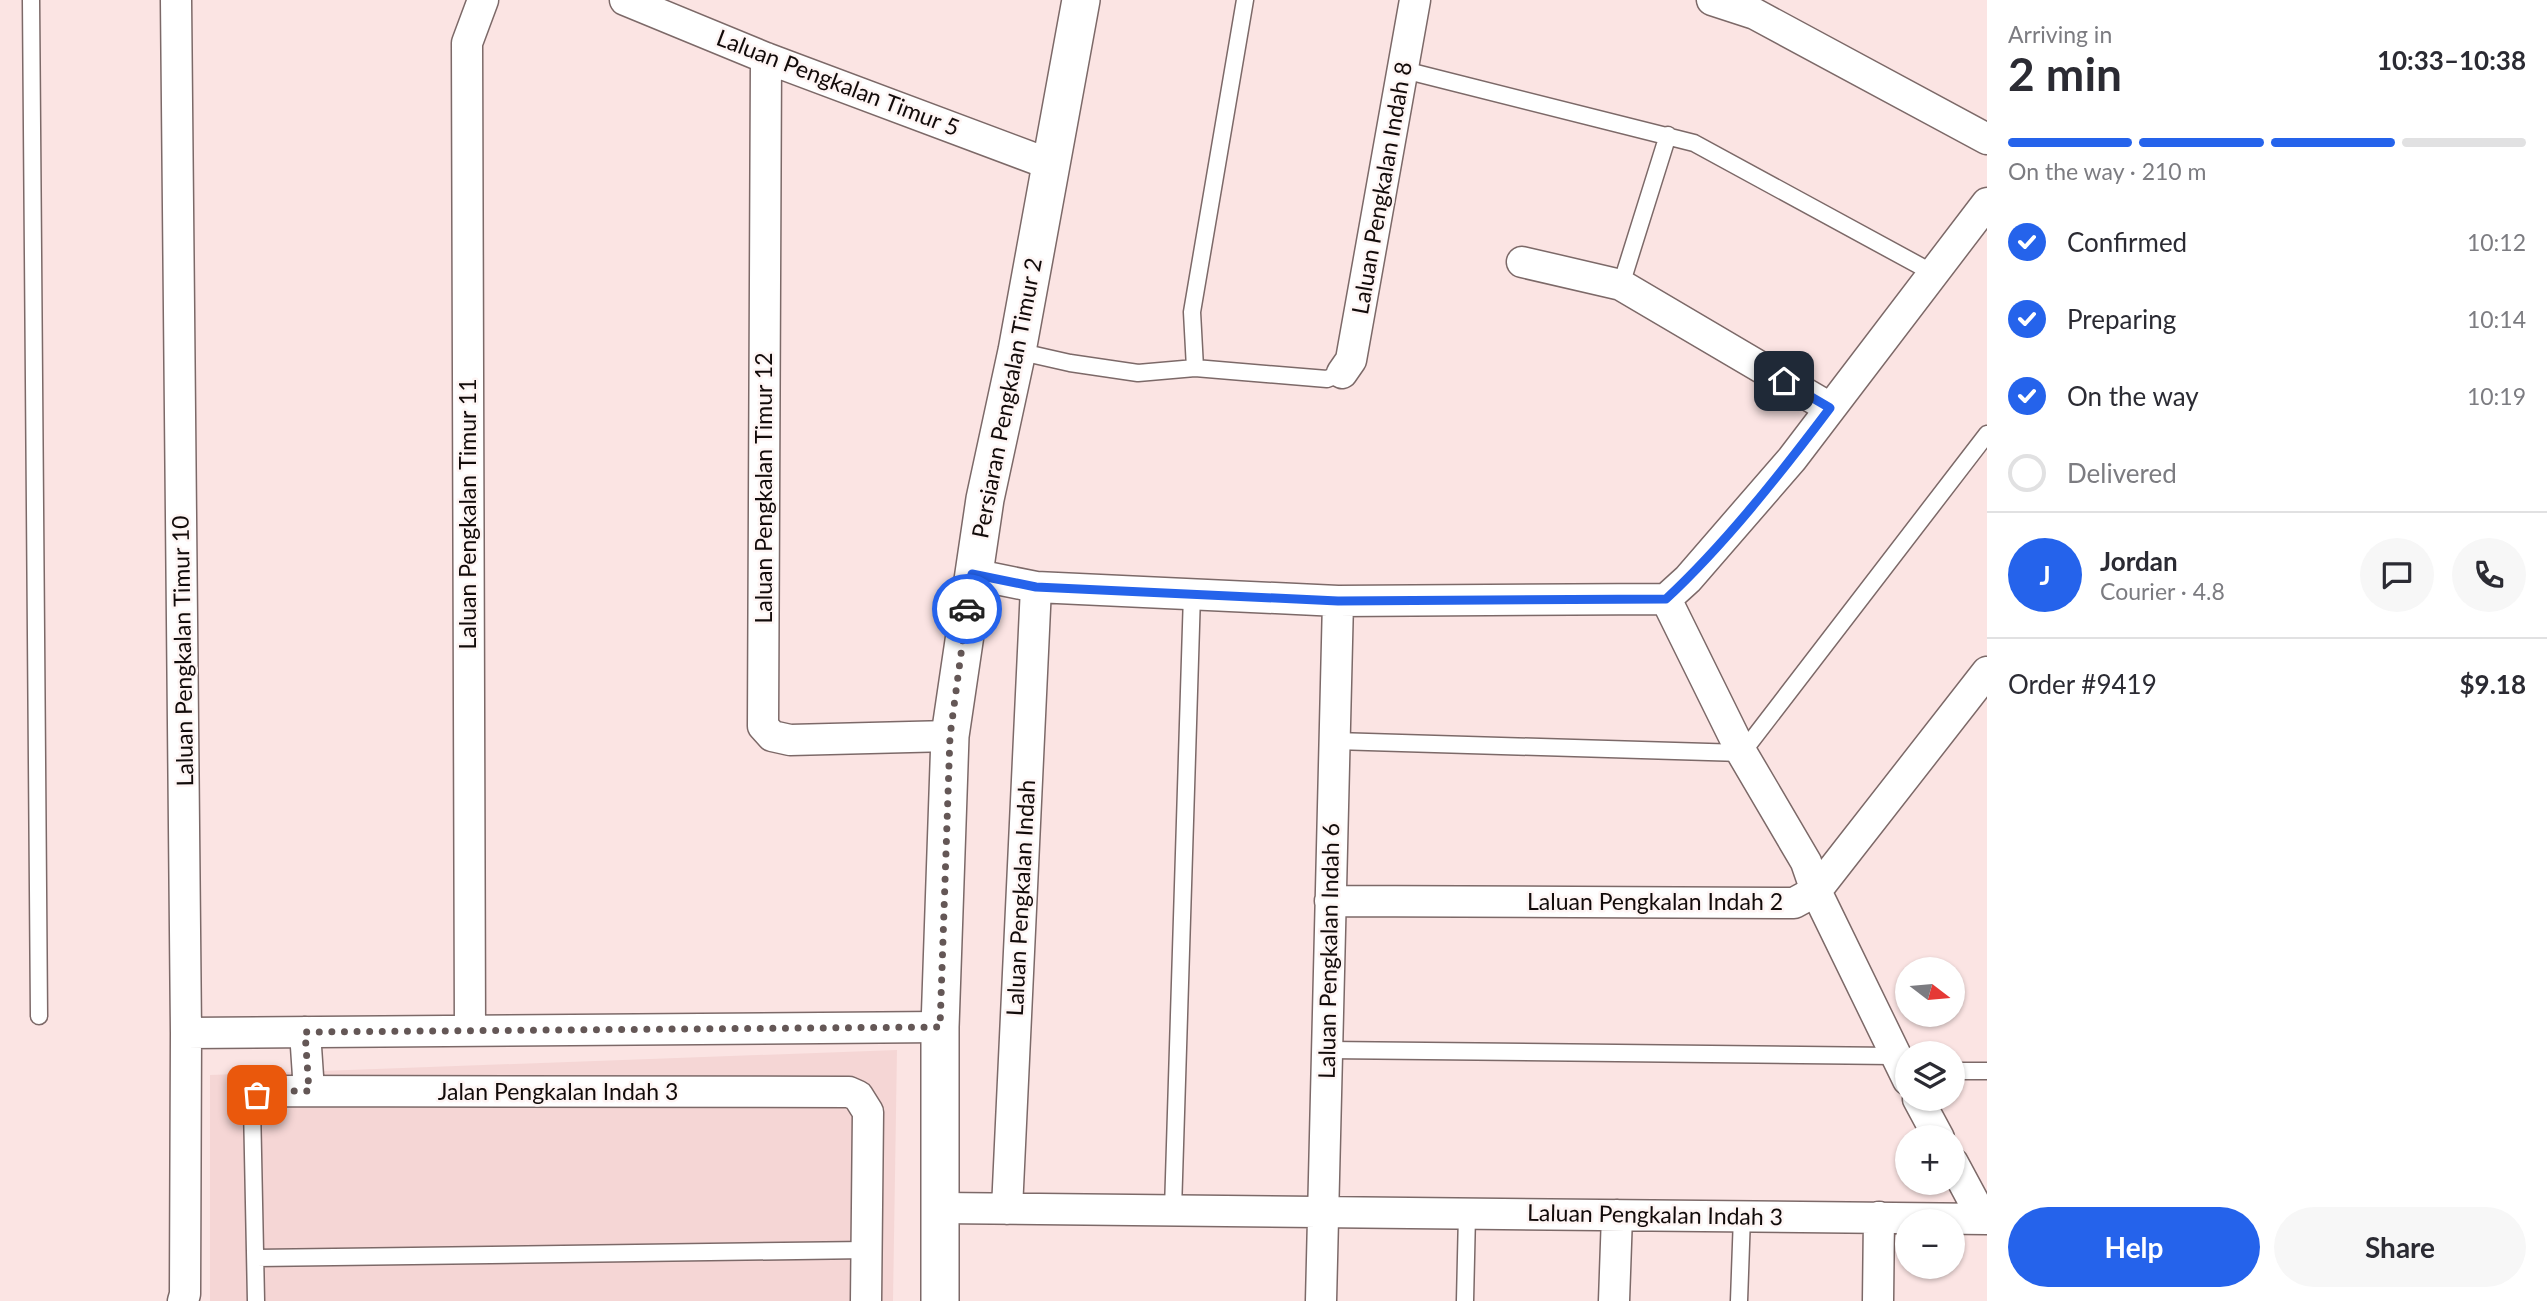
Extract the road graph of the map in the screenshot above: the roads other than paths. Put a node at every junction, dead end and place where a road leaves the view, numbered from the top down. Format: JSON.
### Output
{"nodes":[{"id":1,"x":31,"y":0,"type":"edge"},
{"id":2,"x":176,"y":0,"type":"edge"},
{"id":3,"x":483,"y":0,"type":"edge"},
{"id":4,"x":625,"y":0,"type":"edge"},
{"id":5,"x":1081,"y":0,"type":"edge"},
{"id":6,"x":1245,"y":0,"type":"edge"},
{"id":7,"x":1415,"y":0,"type":"edge"},
{"id":8,"x":1719,"y":1,"type":"edge"},
{"id":9,"x":766,"y":58,"type":"junction"},
{"id":10,"x":1404,"y":70,"type":"junction"},
{"id":11,"x":1668,"y":135,"type":"junction"},
{"id":12,"x":1987,"y":139,"type":"edge"},
{"id":13,"x":1052,"y":165,"type":"junction"},
{"id":14,"x":1987,"y":203,"type":"edge"},
{"id":15,"x":1522,"y":262,"type":"dead end"},
{"id":16,"x":1933,"y":274,"type":"junction"},
{"id":17,"x":1621,"y":285,"type":"junction"},
{"id":18,"x":1017,"y":351,"type":"junction"},
{"id":19,"x":1195,"y":369,"type":"junction"},
{"id":20,"x":1342,"y":373,"type":"joint"},
{"id":21,"x":1830,"y":408,"type":"junction"},
{"id":22,"x":1987,"y":434,"type":"edge"},
{"id":23,"x":972,"y":574,"type":"junction"},
{"id":24,"x":1036,"y":587,"type":"junction"},
{"id":25,"x":1192,"y":594,"type":"junction"},
{"id":26,"x":1666,"y":599,"type":"junction"},
{"id":27,"x":1338,"y":601,"type":"junction"},
{"id":28,"x":1987,"y":671,"type":"edge"},
{"id":29,"x":950,"y":736,"type":"junction"},
{"id":30,"x":1335,"y":741,"type":"junction"},
{"id":31,"x":1742,"y":753,"type":"junction"},
{"id":32,"x":1816,"y":891,"type":"junction"},
{"id":33,"x":1330,"y":901,"type":"junction"},
{"id":34,"x":39,"y":1016,"type":"dead end"},
{"id":35,"x":940,"y":1027,"type":"junction"},
{"id":36,"x":470,"y":1031,"type":"junction"},
{"id":37,"x":305,"y":1032,"type":"junction"},
{"id":38,"x":186,"y":1033,"type":"junction"},
{"id":39,"x":1327,"y":1051,"type":"junction"},
{"id":40,"x":1895,"y":1054,"type":"edge"},
{"id":41,"x":1895,"y":1070,"type":"edge"},
{"id":42,"x":1965,"y":1071,"type":"edge"},
{"id":43,"x":1987,"y":1071,"type":"edge"},
{"id":44,"x":309,"y":1091,"type":"junction"},
{"id":45,"x":257,"y":1095,"type":"joint"},
{"id":46,"x":1965,"y":1185,"type":"edge"},
{"id":47,"x":940,"y":1208,"type":"junction"},
{"id":48,"x":1007,"y":1209,"type":"junction"},
{"id":49,"x":1173,"y":1210,"type":"junction"},
{"id":50,"x":1323,"y":1212,"type":"junction"},
{"id":51,"x":1467,"y":1214,"type":"junction"},
{"id":52,"x":1617,"y":1215,"type":"junction"},
{"id":53,"x":1742,"y":1216,"type":"junction"},
{"id":54,"x":1879,"y":1217,"type":"junction"},
{"id":55,"x":1985,"y":1219,"type":"edge"},
{"id":56,"x":867,"y":1250,"type":"junction"},
{"id":57,"x":256,"y":1258,"type":"junction"},
{"id":58,"x":183,"y":1301,"type":"edge"},
{"id":59,"x":256,"y":1301,"type":"edge"},
{"id":60,"x":866,"y":1301,"type":"edge"},
{"id":61,"x":940,"y":1301,"type":"edge"},
{"id":62,"x":1321,"y":1301,"type":"edge"},
{"id":63,"x":1465,"y":1301,"type":"edge"},
{"id":64,"x":1615,"y":1301,"type":"edge"},
{"id":65,"x":1739,"y":1301,"type":"edge"},
{"id":66,"x":1878,"y":1301,"type":"edge"}],
"edges":[{"from":1,"to":34,"type":"lane"},
{"from":2,"to":38,"type":"street","name":"Laluan Pengkalan Timur 10"},
{"from":3,"to":36,"type":"street","name":"Laluan Pengkalan Timur 11"},
{"from":4,"to":9,"type":"street","name":"Laluan Pengkalan Timur 5"},
{"from":5,"to":13,"type":"street","name":"Persiaran Pengkalan Timur 2"},
{"from":6,"to":19,"type":"lane"},
{"from":7,"to":10,"type":"street","name":"Laluan Pengkalan Indah 8"},
{"from":8,"to":12,"type":"street"},
{"from":9,"to":13,"type":"street","name":"Laluan Pengkalan Timur 5"},
{"from":9,"to":29,"type":"street","name":"Laluan Pengkalan Timur 12"},
{"from":10,"to":11,"type":"lane"},
{"from":10,"to":20,"type":"street","name":"Laluan Pengkalan Indah 8"},
{"from":11,"to":16,"type":"lane"},
{"from":11,"to":17,"type":"lane"},
{"from":13,"to":18,"type":"street","name":"Persiaran Pengkalan Timur 2"},
{"from":14,"to":16,"type":"street"},
{"from":15,"to":17,"type":"street"},
{"from":16,"to":21,"type":"street"},
{"from":17,"to":21,"type":"street"},
{"from":18,"to":19,"type":"lane"},
{"from":18,"to":23,"type":"street","name":"Persiaran Pengkalan Timur 2"},
{"from":19,"to":20,"type":"lane"},
{"from":21,"to":26,"type":"street"},
{"from":22,"to":31,"type":"lane"},
{"from":23,"to":24,"type":"street"},
{"from":23,"to":29,"type":"street","name":"Persiaran Pengkalan Timur 2"},
{"from":24,"to":25,"type":"street"},
{"from":24,"to":48,"type":"street","name":"Laluan Pengkalan Indah"},
{"from":25,"to":27,"type":"street"},
{"from":25,"to":49,"type":"lane"},
{"from":26,"to":27,"type":"street"},
{"from":26,"to":31,"type":"street","name":"Laluan Pengkalan Indah 2"},
{"from":27,"to":30,"type":"street","name":"Laluan Pengkalan Indah 6"},
{"from":28,"to":32,"type":"street"},
{"from":29,"to":35,"type":"street","name":"Persiaran Pengkalan Timur 2"},
{"from":30,"to":31,"type":"lane"},
{"from":30,"to":33,"type":"street","name":"Laluan Pengkalan Indah 6"},
{"from":31,"to":32,"type":"street","name":"Laluan Pengkalan Indah 2"},
{"from":32,"to":33,"type":"street","name":"Laluan Pengkalan Indah 2"},
{"from":32,"to":40,"type":"street"},
{"from":33,"to":39,"type":"street","name":"Laluan Pengkalan Indah 6"},
{"from":35,"to":36,"type":"street"},
{"from":35,"to":47,"type":"street","name":"Persiaran Pengkalan Timur 2"},
{"from":36,"to":37,"type":"street"},
{"from":37,"to":38,"type":"street"},
{"from":37,"to":44,"type":"street"},
{"from":38,"to":58,"type":"street","name":"Laluan Pengkalan Timur 10"},
{"from":39,"to":41,"type":"lane"},
{"from":39,"to":50,"type":"street","name":"Laluan Pengkalan Indah 6"},
{"from":42,"to":43,"type":"lane"},
{"from":44,"to":45,"type":"street","name":"Jalan Pengkalan Indah 3"},
{"from":44,"to":56,"type":"street","name":"Jalan Pengkalan Indah 3"},
{"from":45,"to":57,"type":"lane"},
{"from":46,"to":55,"type":"street"},
{"from":47,"to":48,"type":"street","name":"Laluan Pengkalan Indah 3"},
{"from":47,"to":61,"type":"street","name":"Persiaran Pengkalan Timur 2"},
{"from":48,"to":49,"type":"street","name":"Laluan Pengkalan Indah 3"},
{"from":49,"to":50,"type":"street","name":"Laluan Pengkalan Indah 3"},
{"from":50,"to":51,"type":"street","name":"Laluan Pengkalan Indah 3"},
{"from":50,"to":62,"type":"street","name":"Laluan Pengkalan Indah 6"},
{"from":51,"to":52,"type":"street","name":"Laluan Pengkalan Indah 3"},
{"from":51,"to":63,"type":"lane"},
{"from":52,"to":53,"type":"street","name":"Laluan Pengkalan Indah 3"},
{"from":52,"to":64,"type":"street"},
{"from":53,"to":54,"type":"street","name":"Laluan Pengkalan Indah 3"},
{"from":53,"to":65,"type":"lane"},
{"from":54,"to":55,"type":"street","name":"Laluan Pengkalan Indah 3"},
{"from":54,"to":66,"type":"street"},
{"from":56,"to":57,"type":"lane"},
{"from":56,"to":60,"type":"street"},
{"from":57,"to":59,"type":"lane"}]}
